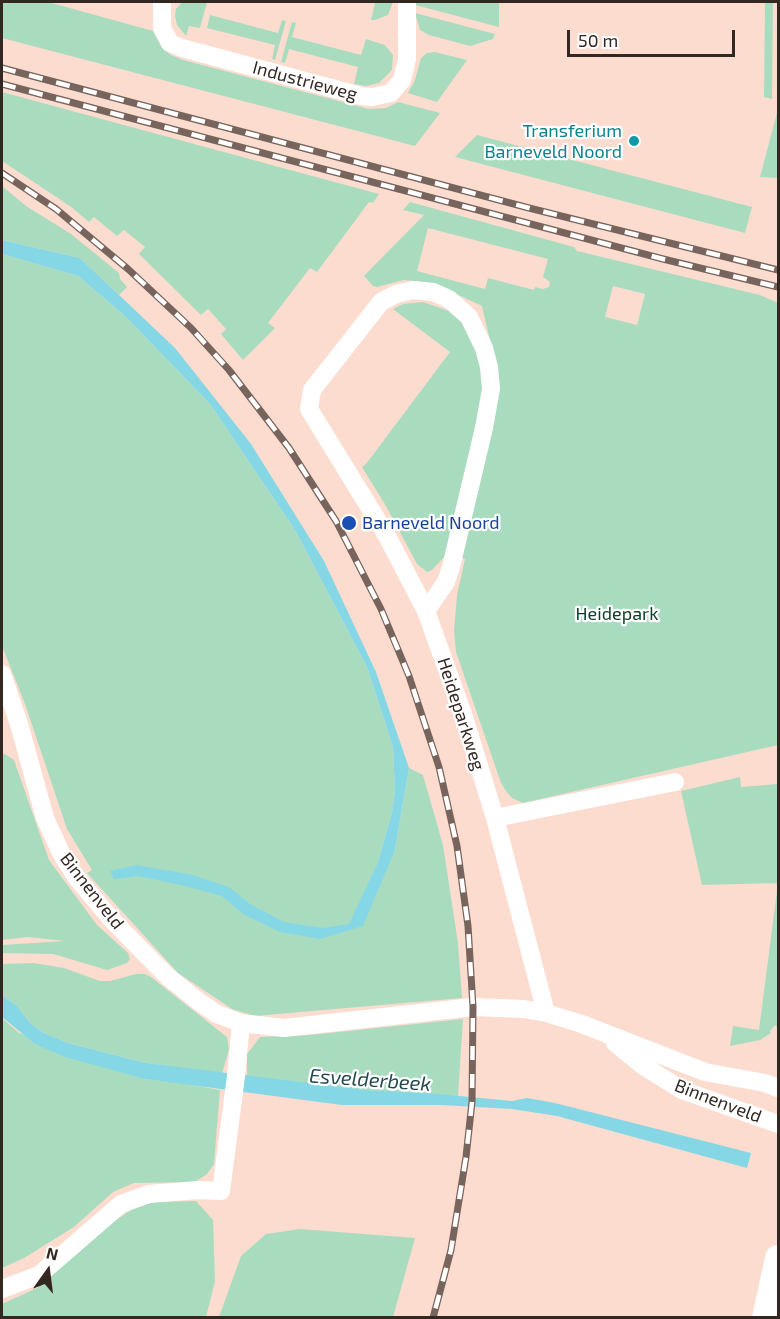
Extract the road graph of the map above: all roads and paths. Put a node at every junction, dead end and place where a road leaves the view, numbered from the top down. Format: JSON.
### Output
{"nodes":[{"id":1,"x":162,"y":2,"type":"edge"},
{"id":2,"x":406,"y":2,"type":"edge"},
{"id":3,"x":426,"y":611,"type":"junction"},
{"id":4,"x":2,"y":674,"type":"edge"},
{"id":5,"x":675,"y":782,"type":"dead end"},
{"id":6,"x":495,"y":818,"type":"junction"},
{"id":7,"x":546,"y":1012,"type":"junction"},
{"id":8,"x":241,"y":1023,"type":"junction"},
{"id":9,"x":602,"y":1032,"type":"junction"},
{"id":10,"x":778,"y":1088,"type":"edge"},
{"id":11,"x":778,"y":1124,"type":"edge"},
{"id":12,"x":778,"y":1258,"type":"edge"},
{"id":13,"x":2,"y":1289,"type":"edge"},
{"id":14,"x":765,"y":1317,"type":"edge"}],
"edges":[{"from":1,"to":2,"type":"street","name":"Industrieweg"},
{"from":3,"to":3,"type":"street","name":"Heideparkweg"},
{"from":3,"to":6,"type":"street","name":"Heideparkweg"},
{"from":4,"to":8,"type":"street","name":"Binnenveld"},
{"from":5,"to":6,"type":"street"},
{"from":6,"to":7,"type":"street","name":"Heideparkweg"},
{"from":7,"to":8,"type":"street","name":"Binnenveld"},
{"from":7,"to":9,"type":"street","name":"Binnenveld"},
{"from":8,"to":13,"type":"street"},
{"from":9,"to":10,"type":"street","name":"Binnenveld"},
{"from":9,"to":11,"type":"street","name":"Binnenveld"},
{"from":12,"to":14,"type":"main road"}]}
